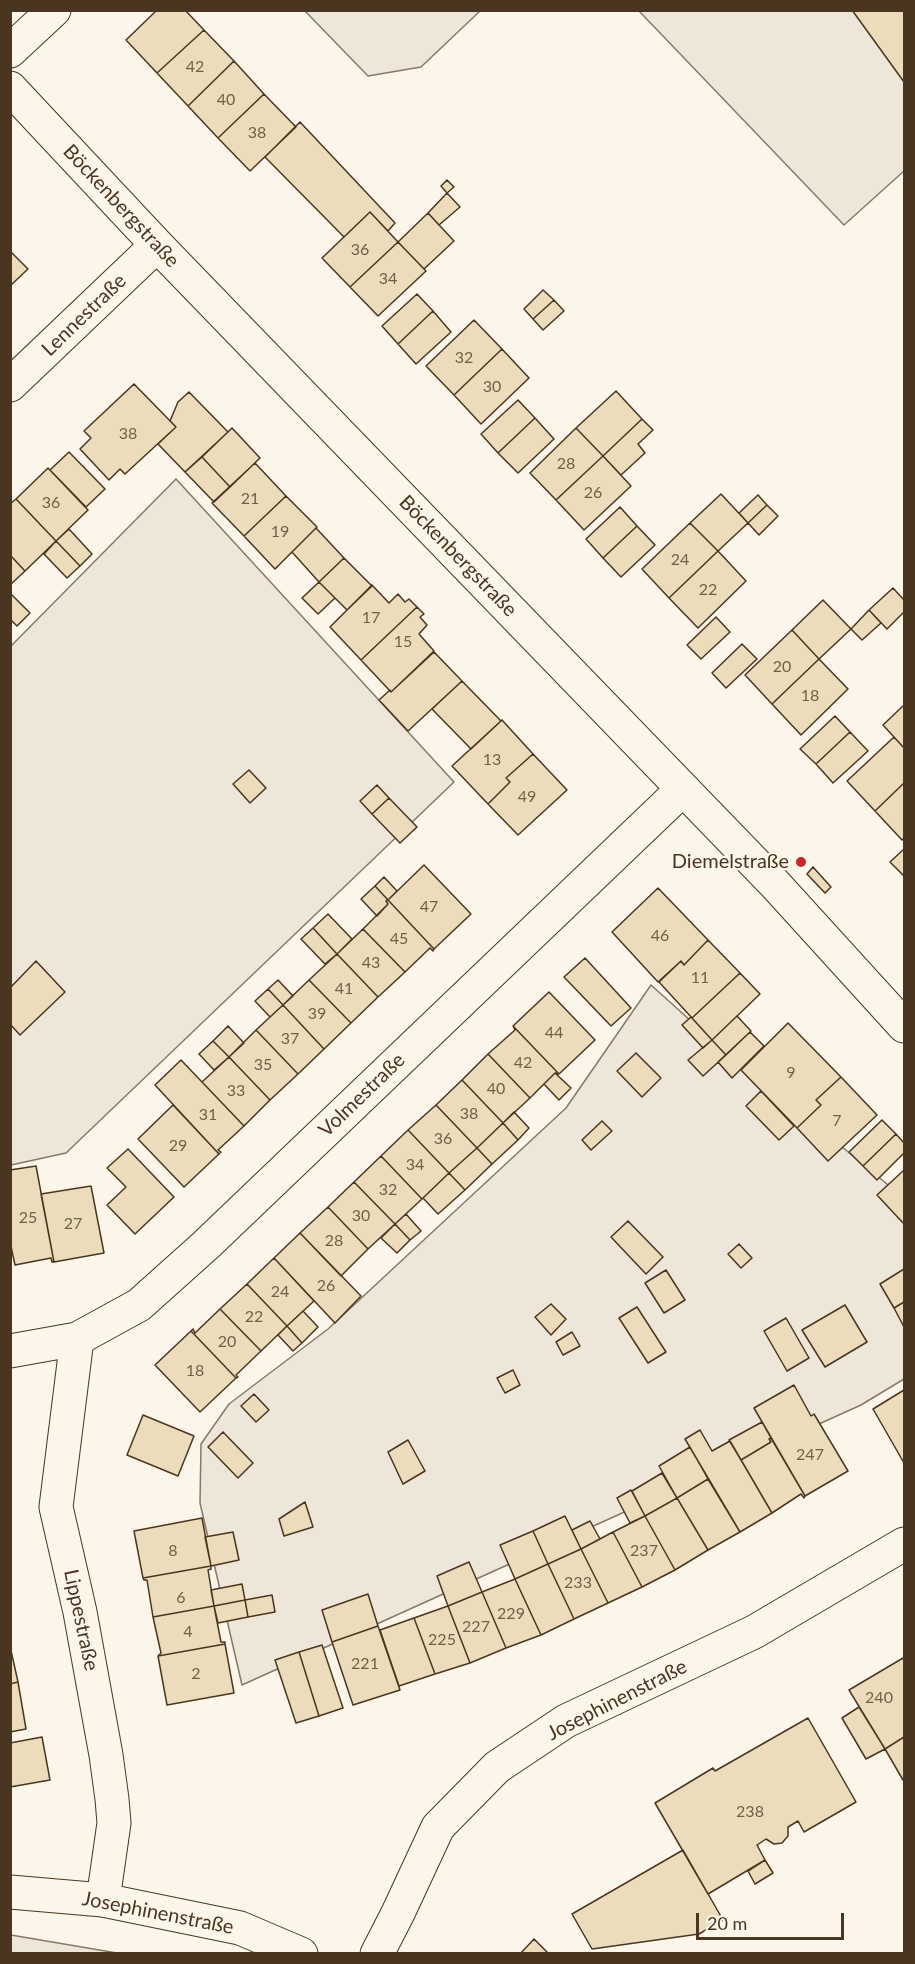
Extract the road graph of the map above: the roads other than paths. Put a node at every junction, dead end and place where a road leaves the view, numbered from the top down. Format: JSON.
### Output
{"nodes":[{"id":1,"x":54,"y":10,"type":"edge"},
{"id":2,"x":10,"y":51,"type":"edge"},
{"id":3,"x":10,"y":88,"type":"edge"},
{"id":4,"x":157,"y":245,"type":"junction"},
{"id":5,"x":10,"y":385,"type":"edge"},
{"id":6,"x":683,"y":789,"type":"junction"},
{"id":7,"x":904,"y":1026,"type":"edge"},
{"id":8,"x":76,"y":1339,"type":"junction"},
{"id":9,"x":10,"y":1351,"type":"edge"},
{"id":10,"x":904,"y":1544,"type":"edge"},
{"id":11,"x":10,"y":1892,"type":"edge"},
{"id":12,"x":103,"y":1900,"type":"junction"},
{"id":13,"x":301,"y":1953,"type":"edge"},
{"id":14,"x":377,"y":1953,"type":"edge"}],
"edges":[{"from":1,"to":2,"type":"street"},
{"from":3,"to":4,"type":"street","name":"Böckenbergstraße"},
{"from":4,"to":5,"type":"street","name":"Lennestraße"},
{"from":4,"to":6,"type":"street","name":"Böckenbergstraße"},
{"from":6,"to":7,"type":"street","name":"Böckenbergstraße"},
{"from":6,"to":8,"type":"street","name":"Volmestraße"},
{"from":8,"to":9,"type":"street","name":"Volmestraße"},
{"from":8,"to":12,"type":"street","name":"Lippestraße"},
{"from":10,"to":14,"type":"street","name":"Josephinenstraße"},
{"from":11,"to":12,"type":"street","name":"Josephinenstraße"},
{"from":12,"to":13,"type":"street","name":"Josephinenstraße"}]}
